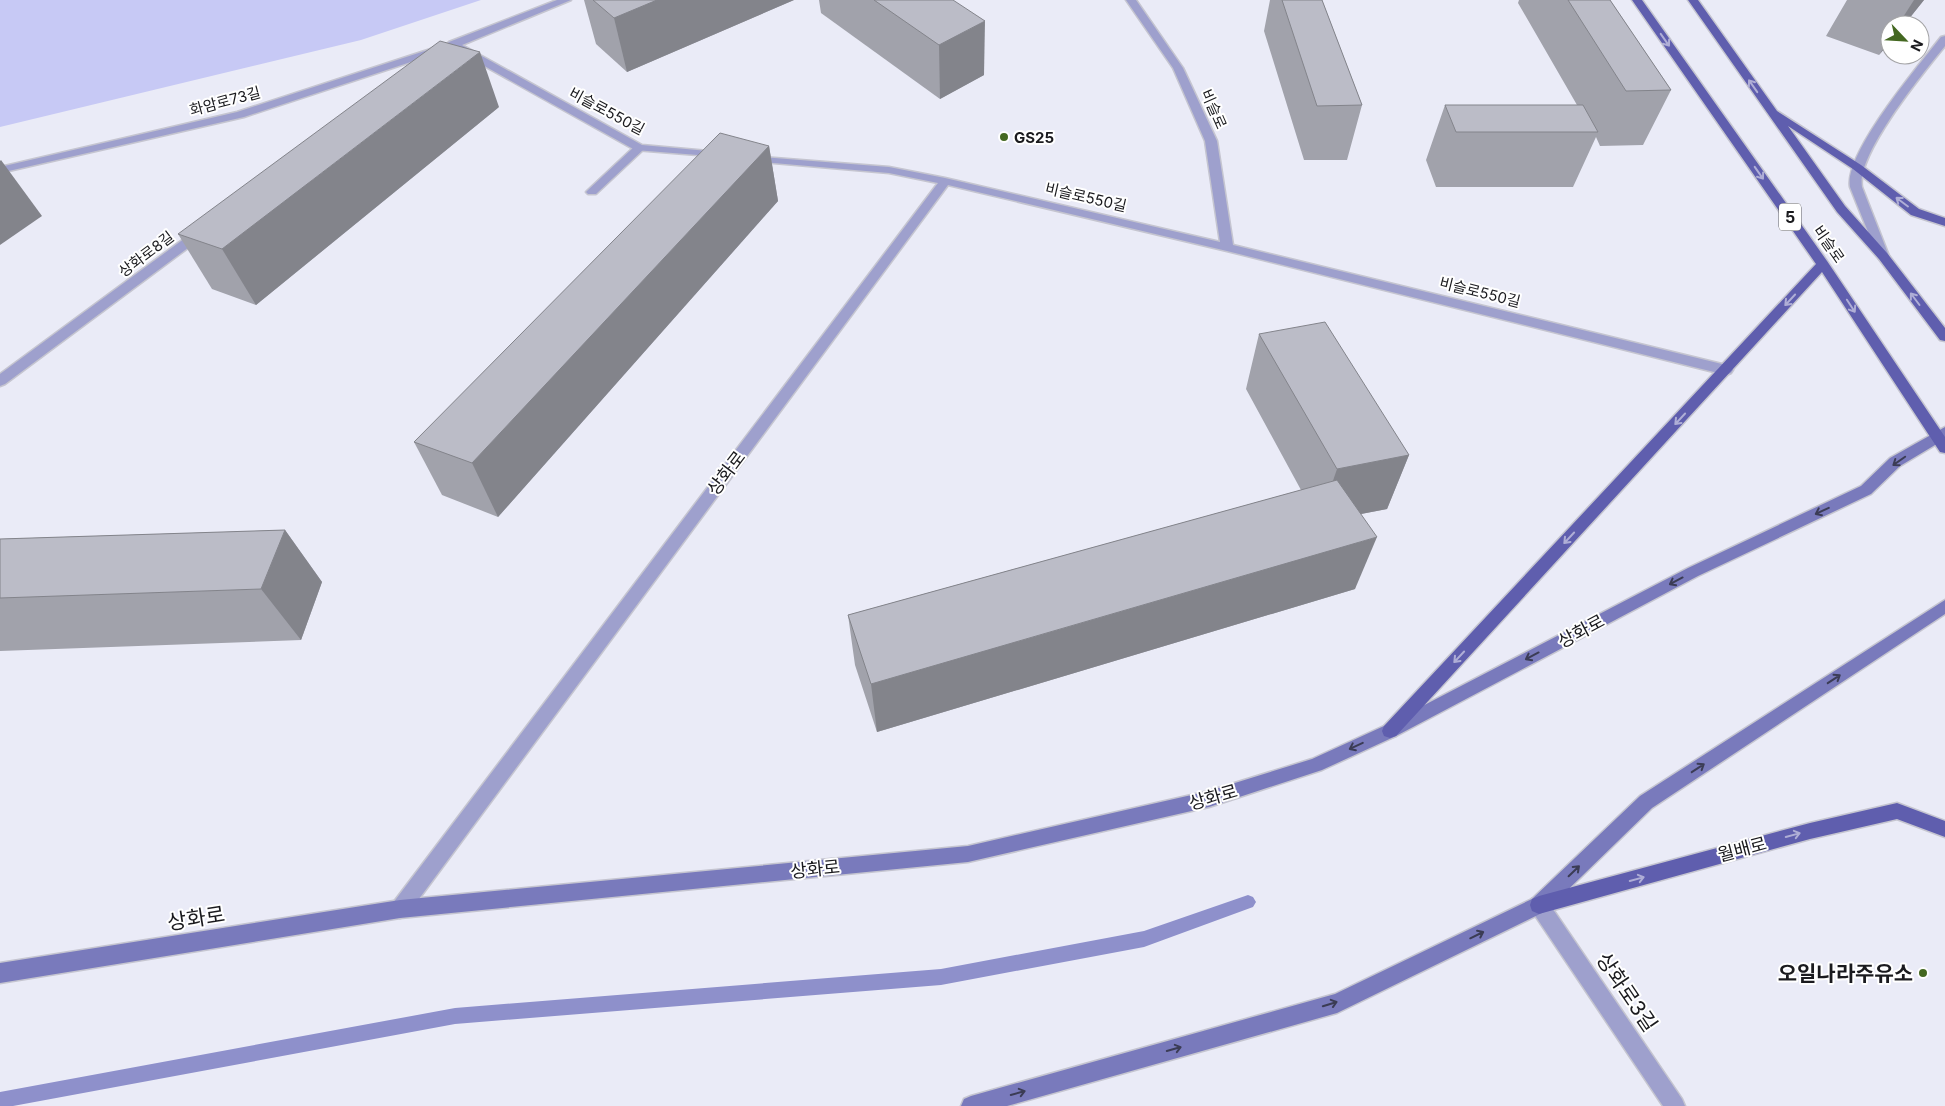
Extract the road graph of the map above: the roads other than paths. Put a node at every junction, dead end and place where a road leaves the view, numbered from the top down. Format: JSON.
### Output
{"nodes":[{"id":1,"x":566,"y":0,"type":"edge"},
{"id":2,"x":1131,"y":0,"type":"edge"},
{"id":3,"x":1638,"y":0,"type":"edge"},
{"id":4,"x":1693,"y":0,"type":"edge"},
{"id":5,"x":1945,"y":40,"type":"edge"},
{"id":6,"x":453,"y":44,"type":"junction"},
{"id":7,"x":422,"y":68,"type":"edge"},
{"id":8,"x":1767,"y":106,"type":"junction"},
{"id":9,"x":639,"y":148,"type":"junction"},
{"id":10,"x":1857,"y":167,"type":"junction"},
{"id":11,"x":0,"y":170,"type":"edge"},
{"id":12,"x":945,"y":181,"type":"junction"},
{"id":13,"x":592,"y":192,"type":"dead end"},
{"id":14,"x":1945,"y":222,"type":"edge"},
{"id":15,"x":207,"y":228,"type":"edge"},
{"id":16,"x":1227,"y":247,"type":"junction"},
{"id":17,"x":1883,"y":256,"type":"junction"},
{"id":18,"x":1823,"y":264,"type":"junction"},
{"id":19,"x":1945,"y":337,"type":"edge"},
{"id":20,"x":1726,"y":370,"type":"junction"},
{"id":21,"x":0,"y":381,"type":"edge"},
{"id":22,"x":1942,"y":439,"type":"edge"},
{"id":23,"x":1945,"y":606,"type":"edge"},
{"id":24,"x":1390,"y":730,"type":"junction"},
{"id":25,"x":1945,"y":828,"type":"edge"},
{"id":26,"x":1539,"y":905,"type":"junction"},
{"id":27,"x":400,"y":909,"type":"junction"},
{"id":28,"x":0,"y":973,"type":"edge"},
{"id":29,"x":971,"y":1106,"type":"edge"},
{"id":30,"x":1675,"y":1106,"type":"edge"}],
"edges":[{"from":1,"to":6,"type":"street"},
{"from":2,"to":16,"type":"street","name":"비슬로"},
{"from":3,"to":18,"type":"main road","name":"비슬로","number":"5","one_way":true},
{"from":8,"to":4,"type":"main road","name":"비슬로","one_way":true},
{"from":5,"to":10,"type":"street"},
{"from":6,"to":7,"type":"street"},
{"from":6,"to":9,"type":"street","name":"비슬로550길"},
{"from":6,"to":11,"type":"street","name":"화암로73길"},
{"from":8,"to":10,"type":"main road"},
{"from":8,"to":17,"type":"main road","name":"비슬로"},
{"from":9,"to":12,"type":"street","name":"비슬로550길"},
{"from":9,"to":13,"type":"street"},
{"from":14,"to":10,"type":"main road","one_way":true},
{"from":10,"to":17,"type":"street"},
{"from":12,"to":16,"type":"street","name":"비슬로550길"},
{"from":12,"to":27,"type":"street","name":"상화로"},
{"from":15,"to":21,"type":"street","name":"상화로8길"},
{"from":16,"to":20,"type":"street","name":"비슬로550길"},
{"from":19,"to":17,"type":"main road","name":"비슬로","one_way":true},
{"from":18,"to":20,"type":"main road","one_way":true},
{"from":18,"to":22,"type":"main road","name":"비슬로","number":"5","one_way":true},
{"from":20,"to":24,"type":"main road","one_way":true},
{"from":22,"to":24,"type":"main road","name":"상화로","one_way":true},
{"from":26,"to":23,"type":"main road","one_way":true},
{"from":24,"to":27,"type":"main road","name":"상화로","one_way":true},
{"from":26,"to":25,"type":"main road","name":"월배로","one_way":true},
{"from":29,"to":26,"type":"main road","one_way":true},
{"from":26,"to":30,"type":"street","name":"상화로3길"},
{"from":27,"to":28,"type":"main road","name":"상화로"}]}
